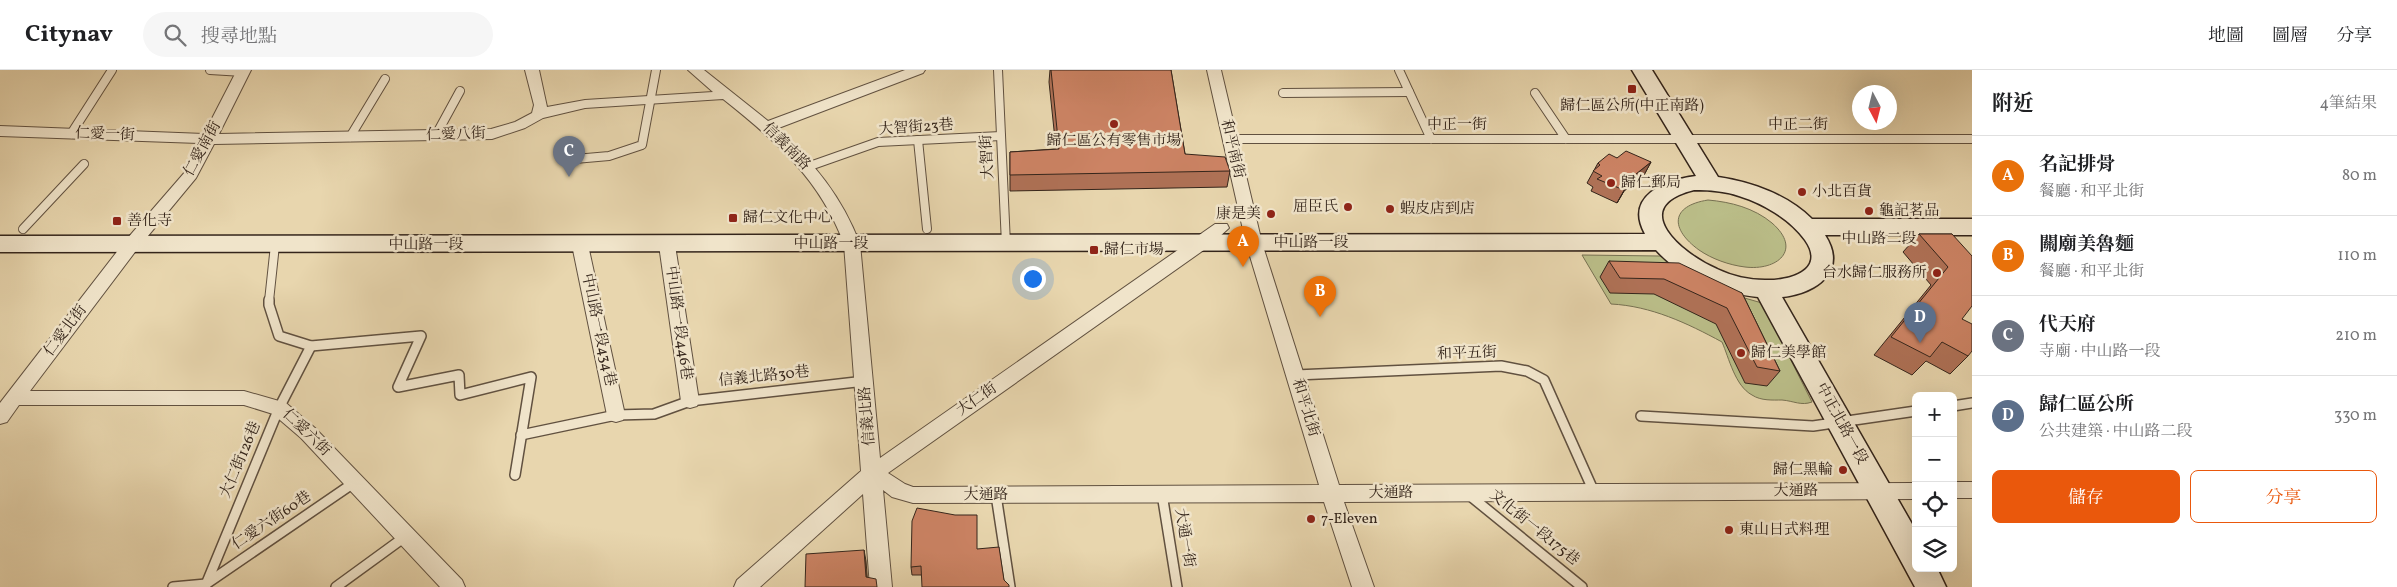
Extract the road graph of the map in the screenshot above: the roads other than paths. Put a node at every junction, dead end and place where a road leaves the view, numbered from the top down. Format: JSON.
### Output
{"nodes":[{"id":1,"x":112,"y":70,"type":"edge"},
{"id":2,"x":210,"y":70,"type":"edge"},
{"id":3,"x":532,"y":70,"type":"edge"},
{"id":4,"x":656,"y":70,"type":"edge"},
{"id":5,"x":695,"y":70,"type":"edge"},
{"id":6,"x":918,"y":70,"type":"edge"},
{"id":7,"x":998,"y":70,"type":"edge"},
{"id":8,"x":1214,"y":70,"type":"edge"},
{"id":9,"x":1399,"y":70,"type":"edge"},
{"id":10,"x":1642,"y":70,"type":"edge"},
{"id":11,"x":244,"y":71,"type":"edge"},
{"id":12,"x":385,"y":79,"type":"dead end"},
{"id":13,"x":460,"y":91,"type":"dead end"},
{"id":14,"x":1409,"y":92,"type":"junction"},
{"id":15,"x":1283,"y":93,"type":"dead end"},
{"id":16,"x":1535,"y":93,"type":"dead end"},
{"id":17,"x":726,"y":95,"type":"junction"},
{"id":18,"x":651,"y":100,"type":"junction"},
{"id":19,"x":538,"y":115,"type":"junction"},
{"id":20,"x":768,"y":127,"type":"junction"},
{"id":21,"x":0,"y":131,"type":"edge"},
{"id":22,"x":71,"y":134,"type":"junction"},
{"id":23,"x":436,"y":135,"type":"junction"},
{"id":24,"x":1001,"y":136,"type":"junction"},
{"id":25,"x":350,"y":137,"type":"junction"},
{"id":26,"x":210,"y":139,"type":"junction"},
{"id":27,"x":1230,"y":139,"type":"junction"},
{"id":28,"x":1431,"y":139,"type":"junction"},
{"id":29,"x":1566,"y":139,"type":"junction"},
{"id":30,"x":1684,"y":139,"type":"junction"},
{"id":31,"x":1972,"y":139,"type":"edge"},
{"id":32,"x":918,"y":140,"type":"junction"},
{"id":33,"x":575,"y":158,"type":"dead end"},
{"id":34,"x":84,"y":164,"type":"dead end"},
{"id":35,"x":808,"y":168,"type":"junction"},
{"id":36,"x":1711,"y":183,"type":"junction"},
{"id":37,"x":1972,"y":227,"type":"edge"},
{"id":38,"x":1221,"y":228,"type":"junction"},
{"id":39,"x":0,"y":229,"type":"edge"},
{"id":40,"x":23,"y":229,"type":"junction"},
{"id":41,"x":927,"y":229,"type":"junction"},
{"id":42,"x":1812,"y":233,"type":"junction"},
{"id":43,"x":1252,"y":235,"type":"junction"},
{"id":44,"x":1657,"y":235,"type":"junction"},
{"id":45,"x":1006,"y":236,"type":"junction"},
{"id":46,"x":138,"y":237,"type":"junction"},
{"id":47,"x":850,"y":237,"type":"junction"},
{"id":48,"x":1972,"y":239,"type":"edge"},
{"id":49,"x":1202,"y":243,"type":"junction"},
{"id":50,"x":0,"y":244,"type":"edge"},
{"id":51,"x":580,"y":245,"type":"junction"},
{"id":52,"x":667,"y":245,"type":"junction"},
{"id":53,"x":275,"y":246,"type":"junction"},
{"id":54,"x":1766,"y":289,"type":"junction"},
{"id":55,"x":311,"y":346,"type":"junction"},
{"id":56,"x":1296,"y":376,"type":"junction"},
{"id":57,"x":865,"y":381,"type":"junction"},
{"id":58,"x":14,"y":398,"type":"junction"},
{"id":59,"x":690,"y":401,"type":"junction"},
{"id":60,"x":1972,"y":403,"type":"edge"},
{"id":61,"x":1957,"y":405,"type":"edge"},
{"id":62,"x":279,"y":408,"type":"junction"},
{"id":63,"x":1912,"y":412,"type":"edge"},
{"id":64,"x":616,"y":415,"type":"junction"},
{"id":65,"x":1642,"y":416,"type":"dead end"},
{"id":66,"x":0,"y":417,"type":"edge"},
{"id":67,"x":1840,"y":422,"type":"junction"},
{"id":68,"x":521,"y":434,"type":"junction"},
{"id":69,"x":873,"y":473,"type":"junction"},
{"id":70,"x":515,"y":475,"type":"dead end"},
{"id":71,"x":355,"y":482,"type":"junction"},
{"id":72,"x":1957,"y":490,"type":"edge"},
{"id":73,"x":1972,"y":490,"type":"edge"},
{"id":74,"x":1879,"y":491,"type":"junction"},
{"id":75,"x":1912,"y":491,"type":"edge"},
{"id":76,"x":1331,"y":492,"type":"junction"},
{"id":77,"x":1594,"y":492,"type":"junction"},
{"id":78,"x":1466,"y":493,"type":"junction"},
{"id":79,"x":996,"y":494,"type":"junction"},
{"id":80,"x":1162,"y":494,"type":"junction"},
{"id":81,"x":406,"y":536,"type":"junction"},
{"id":82,"x":1912,"y":552,"type":"edge"},
{"id":83,"x":1923,"y":572,"type":"edge"},
{"id":84,"x":205,"y":586,"type":"edge"},
{"id":85,"x":173,"y":587,"type":"edge"},
{"id":86,"x":336,"y":587,"type":"edge"},
{"id":87,"x":454,"y":587,"type":"edge"},
{"id":88,"x":745,"y":587,"type":"edge"},
{"id":89,"x":881,"y":587,"type":"edge"},
{"id":90,"x":1010,"y":587,"type":"edge"},
{"id":91,"x":1177,"y":587,"type":"edge"},
{"id":92,"x":1363,"y":587,"type":"edge"},
{"id":93,"x":1582,"y":587,"type":"edge"},
{"id":94,"x":1931,"y":587,"type":"edge"}],
"edges":[{"from":1,"to":22,"type":"lane"},
{"from":2,"to":11,"type":"lane"},
{"from":3,"to":19,"type":"street"},
{"from":4,"to":18,"type":"lane"},
{"from":5,"to":17,"type":"street","name":"信義南路"},
{"from":6,"to":20,"type":"street"},
{"from":7,"to":24,"type":"lane","name":"大智街"},
{"from":8,"to":27,"type":"street","name":"和平南街"},
{"from":9,"to":14,"type":"lane"},
{"from":10,"to":30,"type":"main road"},
{"from":11,"to":26,"type":"street","name":"仁愛南街"},
{"from":12,"to":25,"type":"lane"},
{"from":13,"to":23,"type":"lane"},
{"from":14,"to":15,"type":"lane"},
{"from":14,"to":28,"type":"lane"},
{"from":16,"to":29,"type":"lane"},
{"from":17,"to":18,"type":"street","name":"仁愛八街"},
{"from":17,"to":20,"type":"street","name":"信義南路"},
{"from":18,"to":19,"type":"street","name":"仁愛八街"},
{"from":18,"to":33,"type":"lane"},
{"from":19,"to":23,"type":"street","name":"仁愛八街"},
{"from":20,"to":35,"type":"street","name":"信義南路"},
{"from":21,"to":22,"type":"street","name":"仁愛一街"},
{"from":22,"to":26,"type":"street","name":"仁愛一街"},
{"from":23,"to":25,"type":"street","name":"仁愛八街"},
{"from":24,"to":32,"type":"lane","name":"大智街23巷"},
{"from":24,"to":45,"type":"lane","name":"大智街"},
{"from":25,"to":26,"type":"street","name":"仁愛八街"},
{"from":26,"to":46,"type":"street","name":"仁愛南街"},
{"from":27,"to":28,"type":"lane","name":"中正一街"},
{"from":27,"to":43,"type":"street","name":"和平南街"},
{"from":28,"to":29,"type":"lane","name":"中正一街"},
{"from":29,"to":30,"type":"lane","name":"中正一街"},
{"from":30,"to":31,"type":"lane","name":"中正二街"},
{"from":30,"to":36,"type":"main road"},
{"from":32,"to":35,"type":"lane","name":"大智街23巷"},
{"from":32,"to":41,"type":"lane"},
{"from":34,"to":40,"type":"lane"},
{"from":35,"to":47,"type":"street","name":"信義南路"},
{"from":36,"to":42,"type":"main road"},
{"from":36,"to":44,"type":"main road"},
{"from":37,"to":42,"type":"main road","name":"中山路二段"},
{"from":38,"to":43,"type":"main road","name":"中山路一段"},
{"from":38,"to":45,"type":"main road","name":"中山路一段"},
{"from":38,"to":49,"type":"street","name":"大仁街"},
{"from":39,"to":40,"type":"main road","name":"中山路一段"},
{"from":40,"to":46,"type":"main road","name":"中山路一段"},
{"from":41,"to":45,"type":"main road","name":"中山路一段"},
{"from":41,"to":47,"type":"main road","name":"中山路一段"},
{"from":42,"to":48,"type":"main road","name":"中山路二段"},
{"from":42,"to":54,"type":"main road"},
{"from":43,"to":44,"type":"main road","name":"中山路一段"},
{"from":43,"to":49,"type":"main road","name":"中山路一段"},
{"from":43,"to":56,"type":"street","name":"和平北街"},
{"from":44,"to":54,"type":"main road"},
{"from":45,"to":47,"type":"main road","name":"中山路一段"},
{"from":45,"to":49,"type":"main road","name":"中山路一段"},
{"from":46,"to":47,"type":"main road","name":"中山路一段"},
{"from":46,"to":50,"type":"main road","name":"中山路一段"},
{"from":46,"to":53,"type":"main road","name":"中山路一段"},
{"from":46,"to":58,"type":"street","name":"仁愛北街"},
{"from":47,"to":52,"type":"main road","name":"中山路一段"},
{"from":47,"to":57,"type":"street","name":"信義北路"},
{"from":49,"to":69,"type":"street","name":"大仁街"},
{"from":51,"to":52,"type":"main road","name":"中山路一段"},
{"from":51,"to":53,"type":"main road","name":"中山路一段"},
{"from":51,"to":64,"type":"street","name":"中山路一段434巷"},
{"from":52,"to":59,"type":"street","name":"中山路一段446巷"},
{"from":53,"to":55,"type":"lane"},
{"from":54,"to":67,"type":"main road","name":"中正北路一段"},
{"from":55,"to":62,"type":"lane","name":"大仁街126巷"},
{"from":55,"to":68,"type":"lane"},
{"from":56,"to":76,"type":"street","name":"和平北街"},
{"from":56,"to":77,"type":"lane","name":"和平五街"},
{"from":57,"to":59,"type":"lane","name":"信義北路30巷"},
{"from":57,"to":69,"type":"street","name":"信義北路"},
{"from":58,"to":62,"type":"street","name":"仁愛六街"},
{"from":58,"to":66,"type":"street","name":"仁愛北街"},
{"from":59,"to":64,"type":"lane","name":"信義北路30巷"},
{"from":60,"to":61,"type":"lane"},
{"from":62,"to":71,"type":"street","name":"仁愛六街"},
{"from":62,"to":84,"type":"lane","name":"大仁街126巷"},
{"from":63,"to":67,"type":"lane"},
{"from":64,"to":68,"type":"lane","name":"信義北路30巷"},
{"from":65,"to":67,"type":"lane"},
{"from":67,"to":74,"type":"main road","name":"中正北路一段"},
{"from":68,"to":70,"type":"lane"},
{"from":69,"to":79,"type":"street","name":"大通路"},
{"from":69,"to":88,"type":"street","name":"大仁街"},
{"from":69,"to":89,"type":"street","name":"信義北路"},
{"from":71,"to":81,"type":"street","name":"仁愛六街"},
{"from":71,"to":84,"type":"lane","name":"仁愛六街60巷"},
{"from":72,"to":73,"type":"street"},
{"from":74,"to":75,"type":"street","name":"大通路"},
{"from":74,"to":77,"type":"street","name":"大通路"},
{"from":74,"to":82,"type":"main road","name":"中正北路一段"},
{"from":76,"to":78,"type":"street","name":"大通路"},
{"from":76,"to":80,"type":"street","name":"大通路"},
{"from":76,"to":92,"type":"street","name":"和平北街"},
{"from":77,"to":78,"type":"street","name":"大通路"},
{"from":78,"to":93,"type":"lane","name":"文化街一段175巷"},
{"from":79,"to":80,"type":"street","name":"大通路"},
{"from":79,"to":90,"type":"lane"},
{"from":80,"to":91,"type":"lane","name":"大通一街"},
{"from":81,"to":86,"type":"lane"},
{"from":81,"to":87,"type":"street","name":"仁愛六街"},
{"from":83,"to":94,"type":"main road"},
{"from":84,"to":85,"type":"lane"}]}
